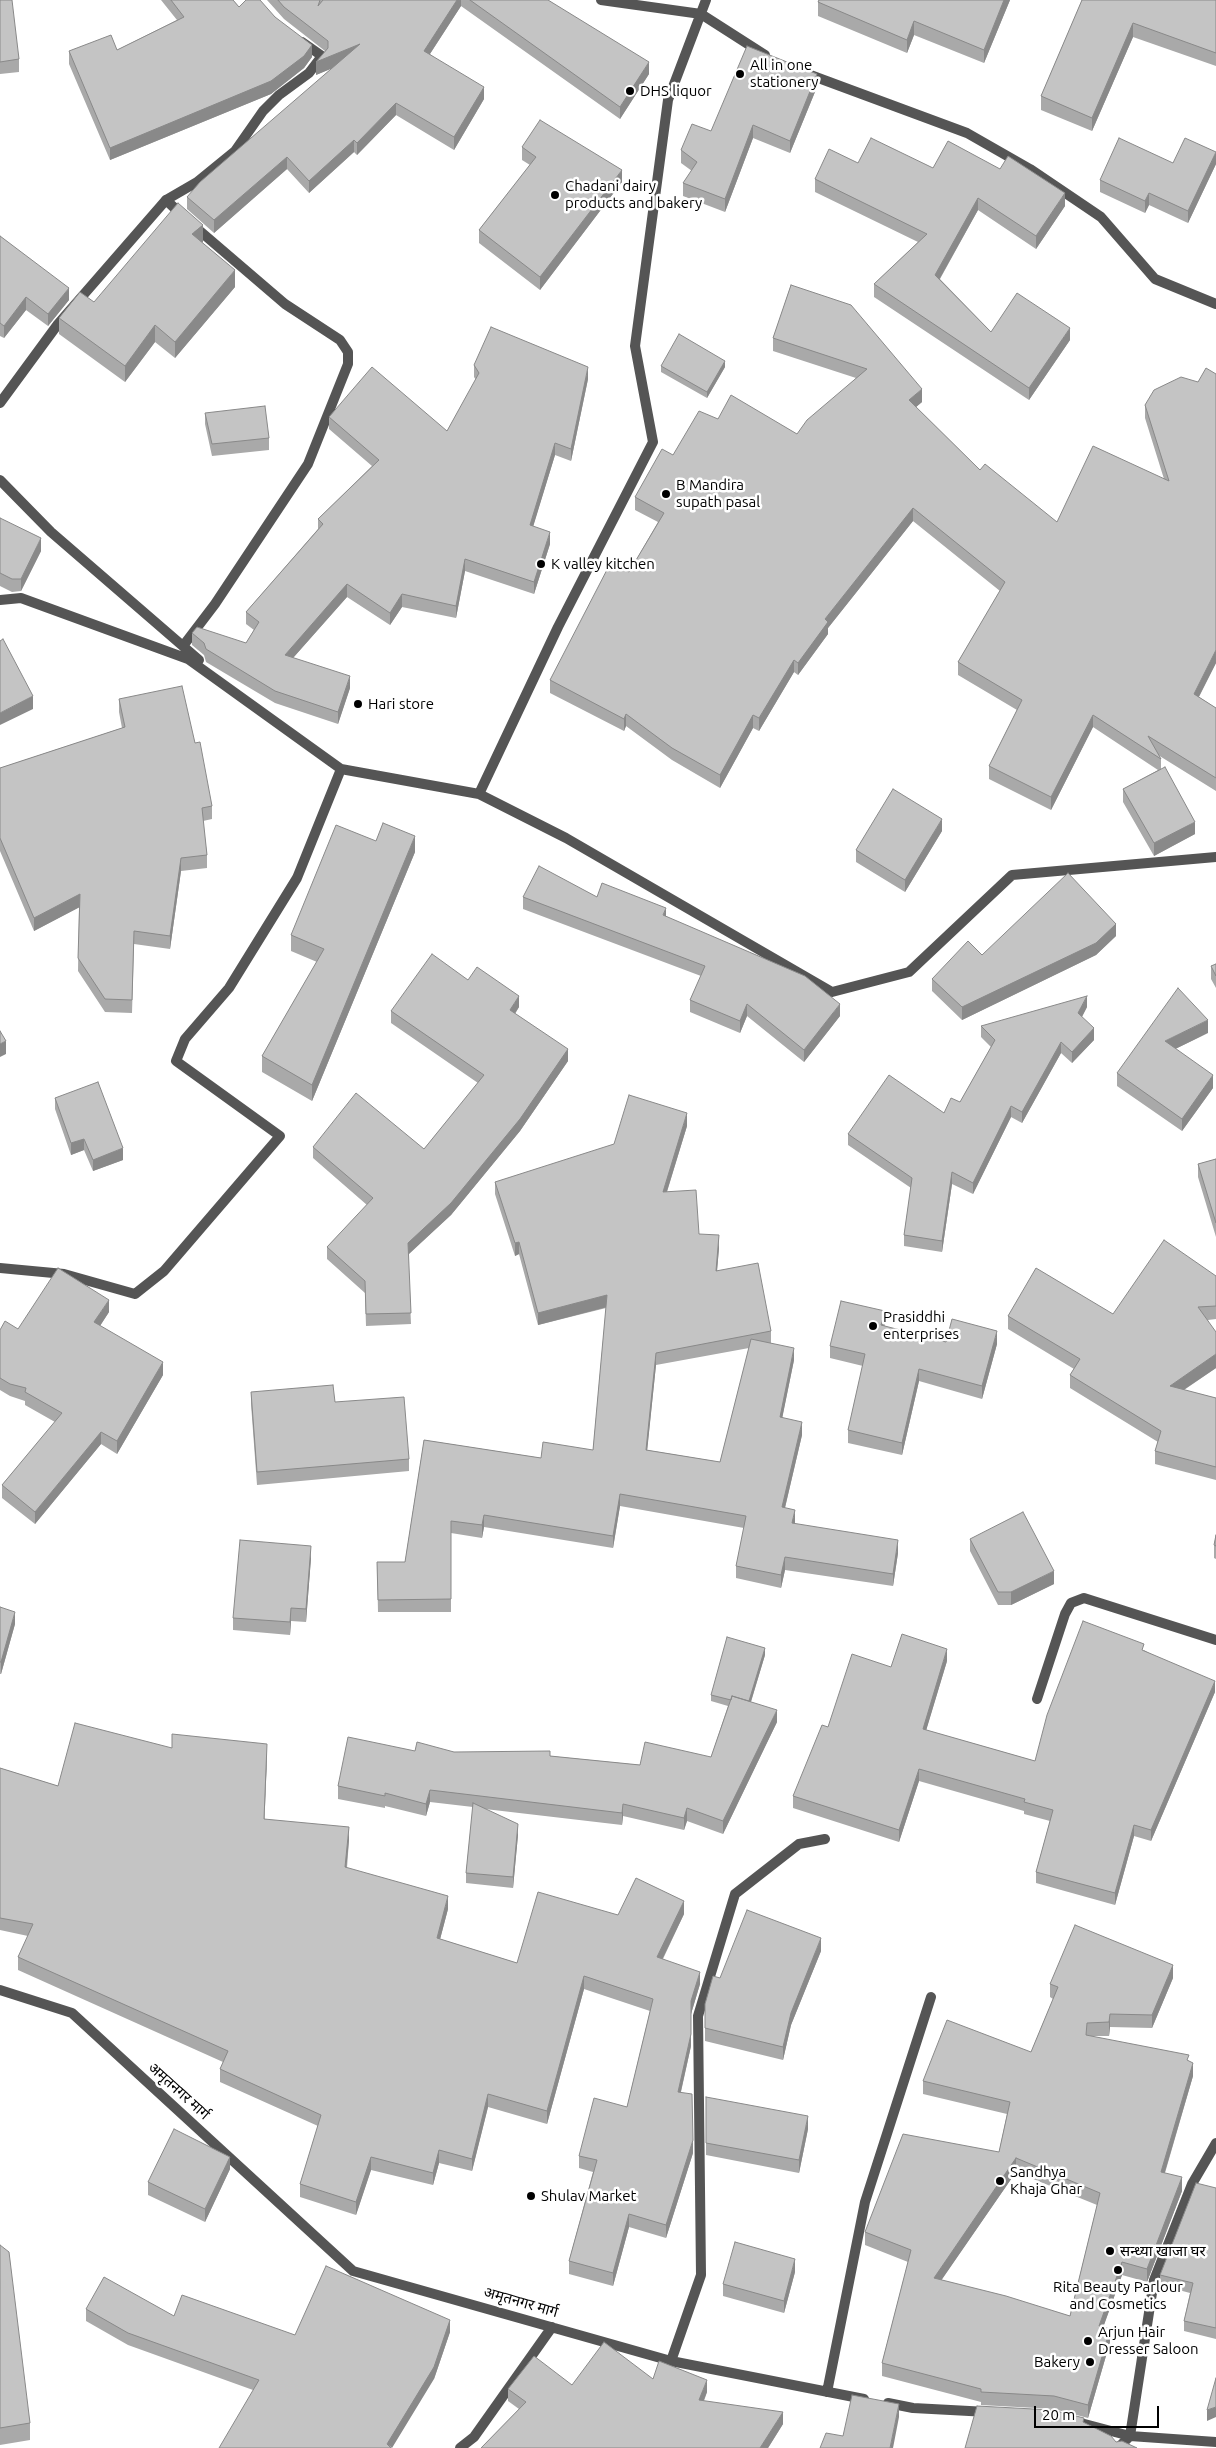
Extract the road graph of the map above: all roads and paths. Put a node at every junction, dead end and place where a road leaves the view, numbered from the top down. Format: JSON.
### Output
{"nodes":[{"id":1,"x":601,"y":0,"type":"edge"},
{"id":2,"x":706,"y":0,"type":"edge"},
{"id":3,"x":701,"y":14,"type":"junction"},
{"id":4,"x":293,"y":35,"type":"edge"},
{"id":5,"x":775,"y":62,"type":"edge"},
{"id":6,"x":793,"y":69,"type":"edge"},
{"id":7,"x":166,"y":200,"type":"junction"},
{"id":8,"x":1216,"y":304,"type":"edge"},
{"id":9,"x":0,"y":403,"type":"edge"},
{"id":10,"x":0,"y":480,"type":"edge"},
{"id":11,"x":0,"y":600,"type":"edge"},
{"id":12,"x":183,"y":646,"type":"junction"},
{"id":13,"x":272,"y":718,"type":"junction"},
{"id":14,"x":341,"y":769,"type":"junction"},
{"id":15,"x":479,"y":794,"type":"junction"},
{"id":16,"x":1216,"y":857,"type":"edge"},
{"id":17,"x":0,"y":1268,"type":"edge"},
{"id":18,"x":1216,"y":1640,"type":"edge"},
{"id":19,"x":1037,"y":1699,"type":"dead end"},
{"id":20,"x":825,"y":1839,"type":"dead end"},
{"id":21,"x":0,"y":1990,"type":"edge"},
{"id":22,"x":931,"y":1996,"type":"dead end"},
{"id":23,"x":1216,"y":2143,"type":"edge"},
{"id":24,"x":552,"y":2327,"type":"junction"},
{"id":25,"x":671,"y":2362,"type":"junction"},
{"id":26,"x":827,"y":2392,"type":"junction"},
{"id":27,"x":1003,"y":2413,"type":"edge"},
{"id":28,"x":1063,"y":2418,"type":"edge"},
{"id":29,"x":1130,"y":2436,"type":"junction"},
{"id":30,"x":1216,"y":2442,"type":"edge"},
{"id":31,"x":460,"y":2448,"type":"edge"},
{"id":32,"x":1118,"y":2448,"type":"edge"}],
"edges":[{"from":1,"to":3,"type":"street"},
{"from":2,"to":3,"type":"street"},
{"from":3,"to":5,"type":"street"},
{"from":3,"to":15,"type":"street"},
{"from":4,"to":7,"type":"street"},
{"from":6,"to":8,"type":"street"},
{"from":7,"to":9,"type":"street"},
{"from":7,"to":12,"type":"street"},
{"from":10,"to":12,"type":"street"},
{"from":11,"to":13,"type":"street"},
{"from":12,"to":13,"type":"street"},
{"from":13,"to":14,"type":"street"},
{"from":14,"to":15,"type":"street"},
{"from":14,"to":17,"type":"street"},
{"from":15,"to":16,"type":"street"},
{"from":18,"to":19,"type":"street"},
{"from":20,"to":25,"type":"street"},
{"from":21,"to":24,"type":"street","name":"अमृतनगर मार्ग"},
{"from":22,"to":26,"type":"street"},
{"from":23,"to":29,"type":"street"},
{"from":24,"to":25,"type":"street","name":"अमृतनगर मार्ग"},
{"from":24,"to":31,"type":"street"},
{"from":25,"to":26,"type":"street","name":"अमृतनगर मार्ग"},
{"from":26,"to":27,"type":"street","name":"अमृतनगर मार्ग"},
{"from":28,"to":29,"type":"street"},
{"from":29,"to":30,"type":"street"},
{"from":29,"to":32,"type":"street"}]}
